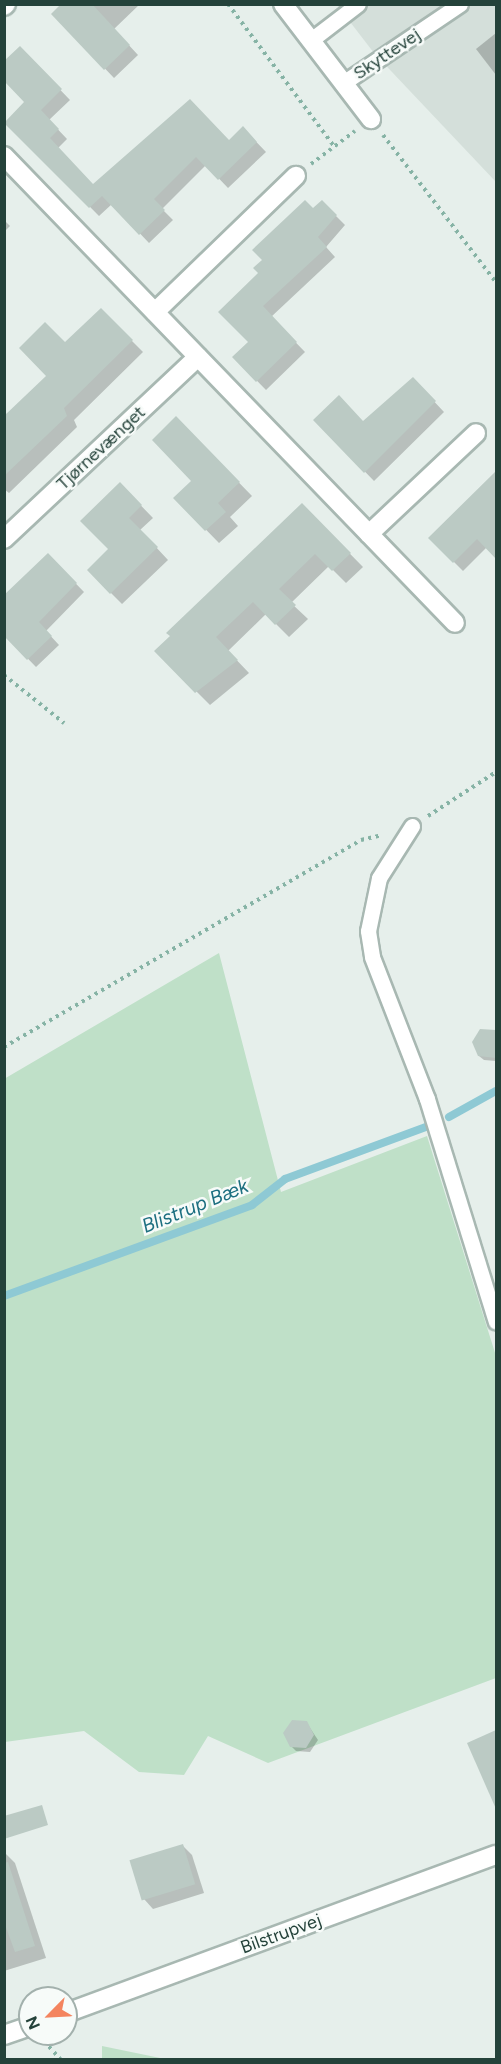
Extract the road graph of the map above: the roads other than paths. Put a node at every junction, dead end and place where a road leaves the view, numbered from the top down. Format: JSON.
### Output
{"nodes":[{"id":1,"x":283,"y":4,"type":"edge"},
{"id":2,"x":358,"y":4,"type":"edge"},
{"id":3,"x":460,"y":4,"type":"edge"},
{"id":4,"x":311,"y":40,"type":"junction"},
{"id":5,"x":343,"y":83,"type":"junction"},
{"id":6,"x":370,"y":119,"type":"road end"},
{"id":7,"x":4,"y":156,"type":"edge"},
{"id":8,"x":296,"y":176,"type":"road end"},
{"id":9,"x":155,"y":312,"type":"junction"},
{"id":10,"x":198,"y":357,"type":"junction"},
{"id":11,"x":476,"y":433,"type":"dead end"},
{"id":12,"x":369,"y":534,"type":"junction"},
{"id":13,"x":4,"y":539,"type":"edge"},
{"id":14,"x":455,"y":623,"type":"dead end"},
{"id":15,"x":412,"y":826,"type":"road end"},
{"id":16,"x":496,"y":1322,"type":"edge"},
{"id":17,"x":496,"y":1855,"type":"edge"},
{"id":18,"x":78,"y":2009,"type":"edge"}],
"edges":[{"from":1,"to":4,"type":"street","name":"Skyttevej"},
{"from":2,"to":4,"type":"lane"},
{"from":3,"to":5,"type":"lane","name":"Skyttevej"},
{"from":4,"to":5,"type":"street","name":"Skyttevej"},
{"from":5,"to":6,"type":"street","name":"Skyttevej"},
{"from":7,"to":9,"type":"street"},
{"from":8,"to":9,"type":"street"},
{"from":9,"to":10,"type":"street"},
{"from":10,"to":12,"type":"street"},
{"from":10,"to":13,"type":"street","name":"Tjørnevænget"},
{"from":11,"to":12,"type":"street"},
{"from":12,"to":14,"type":"street"},
{"from":15,"to":16,"type":"lane"},
{"from":17,"to":18,"type":"street","name":"Bilstrupvej"}]}
